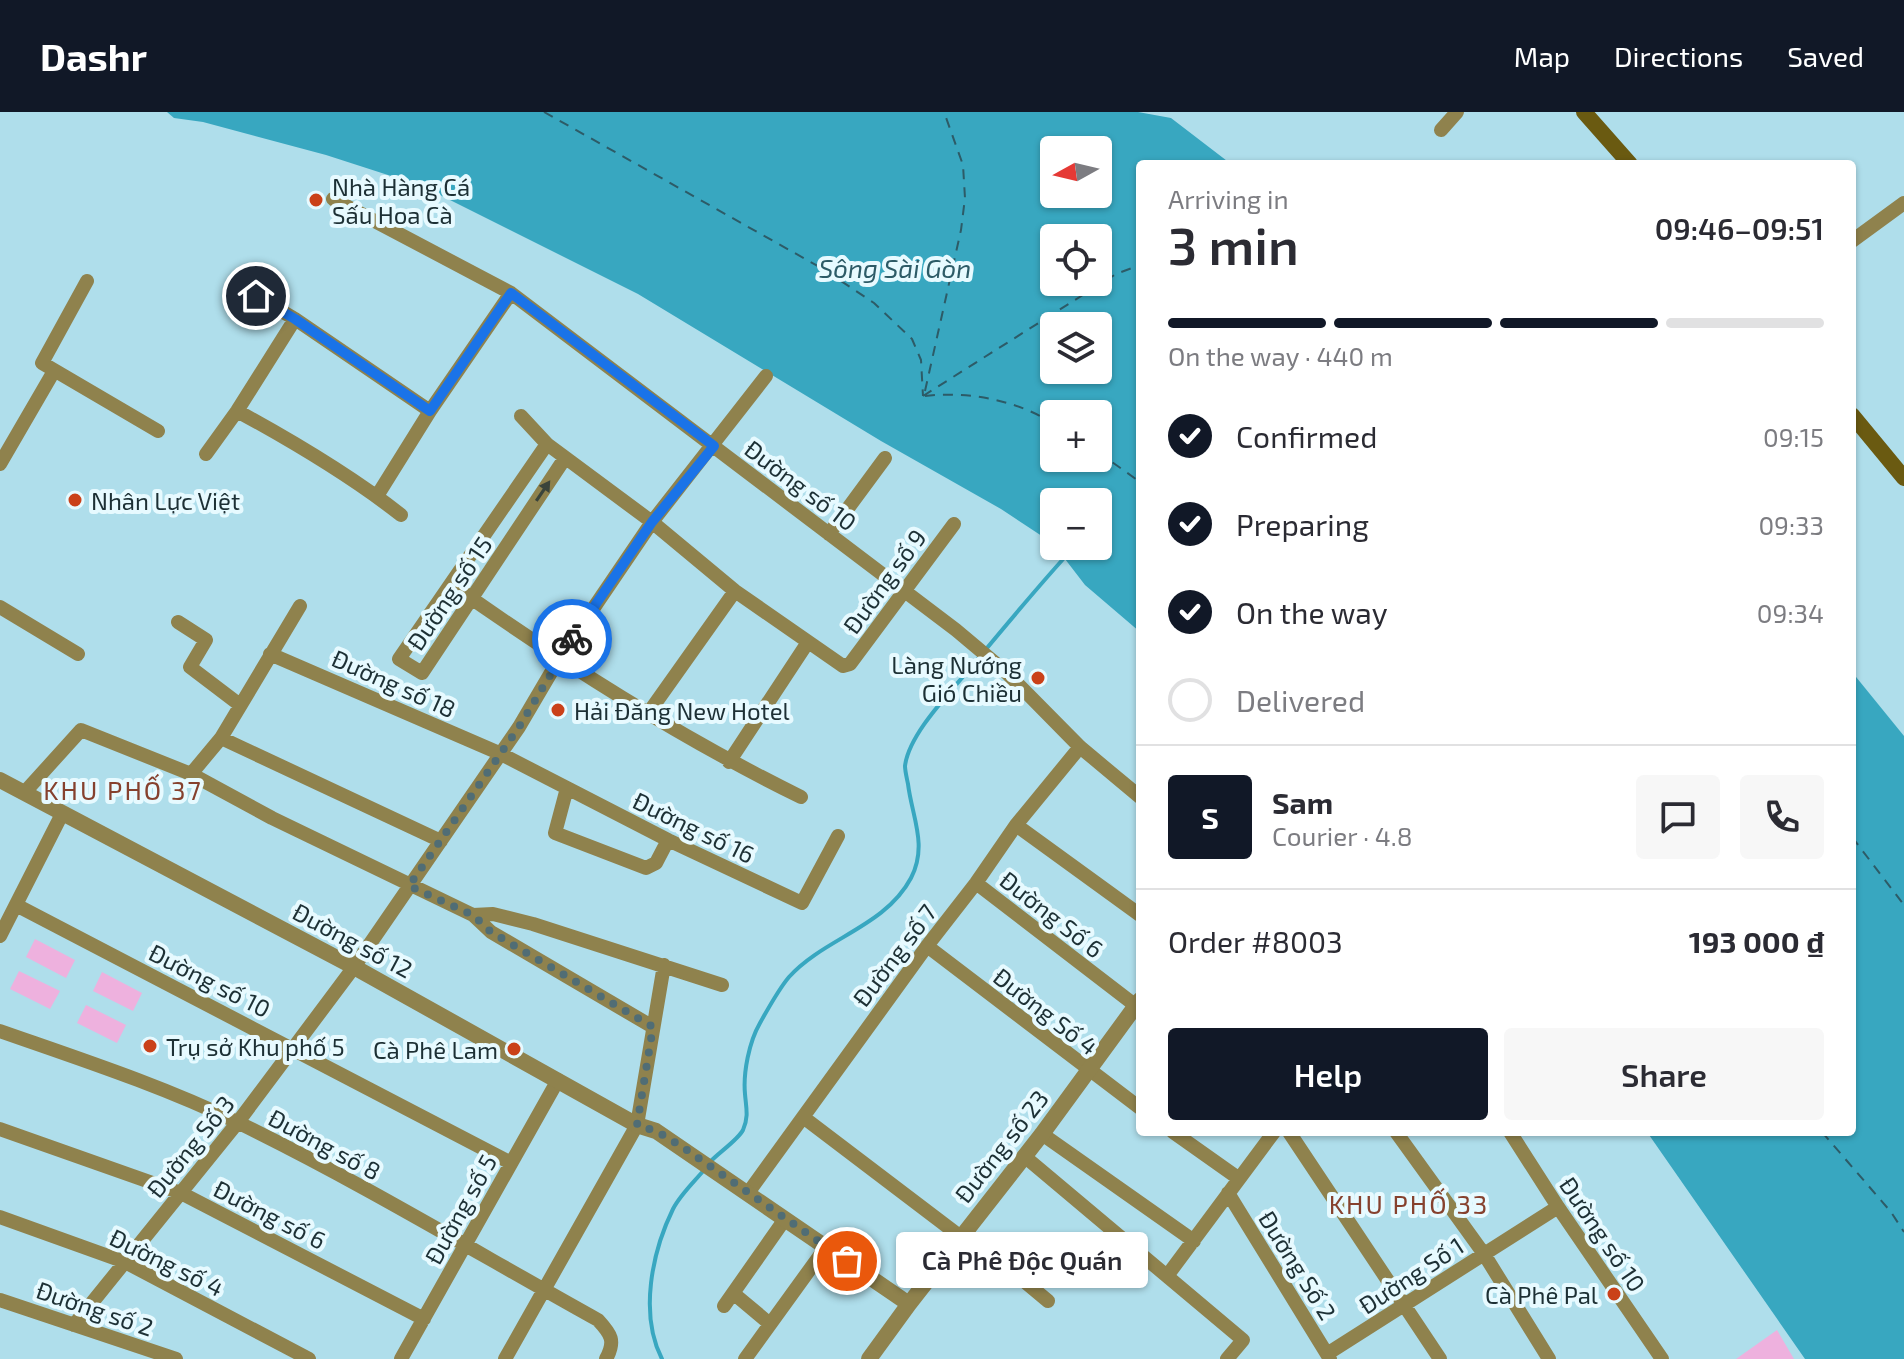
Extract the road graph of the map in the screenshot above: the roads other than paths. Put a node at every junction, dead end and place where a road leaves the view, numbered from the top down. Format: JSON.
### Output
{"nodes":[{"id":1,"x":1457,"y":112,"type":"edge"},
{"id":2,"x":1584,"y":112,"type":"edge"},
{"id":3,"x":1441,"y":130,"type":"dead end"},
{"id":4,"x":1626,"y":160,"type":"edge"},
{"id":5,"x":333,"y":199,"type":"dead end"},
{"id":6,"x":1904,"y":203,"type":"edge"},
{"id":7,"x":1856,"y":238,"type":"edge"},
{"id":8,"x":87,"y":281,"type":"dead end"},
{"id":9,"x":511,"y":293,"type":"junction"},
{"id":10,"x":256,"y":296,"type":"dead end"},
{"id":11,"x":295,"y":319,"type":"junction"},
{"id":12,"x":54,"y":371,"type":"junction"},
{"id":13,"x":766,"y":376,"type":"dead end"},
{"id":14,"x":237,"y":411,"type":"junction"},
{"id":15,"x":430,"y":411,"type":"junction"},
{"id":16,"x":521,"y":416,"type":"dead end"},
{"id":17,"x":158,"y":431,"type":"dead end"},
{"id":18,"x":1858,"y":433,"type":"edge"},
{"id":19,"x":547,"y":444,"type":"junction"},
{"id":20,"x":714,"y":446,"type":"junction"},
{"id":21,"x":206,"y":454,"type":"dead end"},
{"id":22,"x":565,"y":458,"type":"junction"},
{"id":23,"x":885,"y":458,"type":"dead end"},
{"id":24,"x":0,"y":464,"type":"edge"},
{"id":25,"x":1904,"y":478,"type":"edge"},
{"id":26,"x":377,"y":496,"type":"junction"},
{"id":27,"x":401,"y":515,"type":"dead end"},
{"id":28,"x":496,"y":518,"type":"junction"},
{"id":29,"x":652,"y":522,"type":"junction"},
{"id":30,"x":954,"y":524,"type":"dead end"},
{"id":31,"x":515,"y":533,"type":"junction"},
{"id":32,"x":829,"y":534,"type":"junction"},
{"id":33,"x":451,"y":584,"type":"junction"},
{"id":34,"x":735,"y":591,"type":"junction"},
{"id":35,"x":903,"y":591,"type":"junction"},
{"id":36,"x":472,"y":598,"type":"junction"},
{"id":37,"x":300,"y":606,"type":"dead end"},
{"id":38,"x":0,"y":607,"type":"edge"},
{"id":39,"x":178,"y":622,"type":"dead end"},
{"id":40,"x":808,"y":642,"type":"junction"},
{"id":41,"x":78,"y":654,"type":"dead end"},
{"id":42,"x":270,"y":654,"type":"junction"},
{"id":43,"x":559,"y":659,"type":"junction"},
{"id":44,"x":240,"y":705,"type":"junction"},
{"id":45,"x":647,"y":715,"type":"junction"},
{"id":46,"x":221,"y":738,"type":"junction"},
{"id":47,"x":1080,"y":747,"type":"junction"},
{"id":48,"x":499,"y":753,"type":"junction"},
{"id":49,"x":729,"y":762,"type":"junction"},
{"id":50,"x":191,"y":774,"type":"junction"},
{"id":51,"x":0,"y":780,"type":"edge"},
{"id":52,"x":567,"y":788,"type":"junction"},
{"id":53,"x":24,"y":793,"type":"junction"},
{"id":54,"x":1136,"y":794,"type":"edge"},
{"id":55,"x":801,"y":797,"type":"dead end"},
{"id":56,"x":62,"y":814,"type":"junction"},
{"id":57,"x":1016,"y":825,"type":"junction"},
{"id":58,"x":838,"y":836,"type":"dead end"},
{"id":59,"x":668,"y":840,"type":"junction"},
{"id":60,"x":441,"y":841,"type":"junction"},
{"id":61,"x":976,"y":883,"type":"junction"},
{"id":62,"x":409,"y":886,"type":"junction"},
{"id":63,"x":16,"y":905,"type":"junction"},
{"id":64,"x":1136,"y":912,"type":"edge"},
{"id":65,"x":473,"y":915,"type":"junction"},
{"id":66,"x":0,"y":936,"type":"edge"},
{"id":67,"x":927,"y":946,"type":"junction"},
{"id":68,"x":664,"y":965,"type":"junction"},
{"id":69,"x":354,"y":967,"type":"junction"},
{"id":70,"x":722,"y":985,"type":"dead end"},
{"id":71,"x":1136,"y":1003,"type":"edge"},
{"id":72,"x":1136,"y":1008,"type":"edge"},
{"id":73,"x":653,"y":1027,"type":"junction"},
{"id":74,"x":0,"y":1031,"type":"edge"},
{"id":75,"x":293,"y":1048,"type":"junction"},
{"id":76,"x":1089,"y":1071,"type":"junction"},
{"id":77,"x":558,"y":1080,"type":"junction"},
{"id":78,"x":1136,"y":1105,"type":"edge"},
{"id":79,"x":803,"y":1117,"type":"junction"},
{"id":80,"x":238,"y":1122,"type":"junction"},
{"id":81,"x":637,"y":1125,"type":"junction"},
{"id":82,"x":0,"y":1129,"type":"edge"},
{"id":83,"x":1042,"y":1134,"type":"junction"},
{"id":84,"x":1179,"y":1136,"type":"edge"},
{"id":85,"x":1271,"y":1136,"type":"edge"},
{"id":86,"x":1292,"y":1136,"type":"edge"},
{"id":87,"x":1399,"y":1136,"type":"edge"},
{"id":88,"x":1513,"y":1136,"type":"edge"},
{"id":89,"x":1024,"y":1156,"type":"junction"},
{"id":90,"x":511,"y":1163,"type":"junction"},
{"id":91,"x":1238,"y":1178,"type":"junction"},
{"id":92,"x":742,"y":1189,"type":"junction"},
{"id":93,"x":181,"y":1193,"type":"junction"},
{"id":94,"x":1228,"y":1193,"type":"junction"},
{"id":95,"x":1558,"y":1207,"type":"junction"},
{"id":96,"x":0,"y":1217,"type":"edge"},
{"id":97,"x":785,"y":1219,"type":"junction"},
{"id":98,"x":963,"y":1234,"type":"junction"},
{"id":99,"x":1194,"y":1241,"type":"junction"},
{"id":100,"x":467,"y":1244,"type":"junction"},
{"id":101,"x":826,"y":1247,"type":"junction"},
{"id":102,"x":1484,"y":1254,"type":"junction"},
{"id":103,"x":125,"y":1262,"type":"junction"},
{"id":104,"x":1167,"y":1276,"type":"junction"},
{"id":105,"x":543,"y":1289,"type":"junction"},
{"id":106,"x":733,"y":1293,"type":"junction"},
{"id":107,"x":0,"y":1300,"type":"edge"},
{"id":108,"x":1048,"y":1301,"type":"dead end"},
{"id":109,"x":909,"y":1304,"type":"junction"},
{"id":110,"x":724,"y":1306,"type":"dead end"},
{"id":111,"x":1404,"y":1306,"type":"junction"},
{"id":112,"x":424,"y":1319,"type":"junction"},
{"id":113,"x":770,"y":1324,"type":"junction"},
{"id":114,"x":74,"y":1325,"type":"junction"},
{"id":115,"x":1329,"y":1356,"type":"edge"},
{"id":116,"x":176,"y":1359,"type":"edge"},
{"id":117,"x":309,"y":1359,"type":"edge"},
{"id":118,"x":401,"y":1359,"type":"edge"},
{"id":119,"x":505,"y":1359,"type":"edge"},
{"id":120,"x":606,"y":1359,"type":"edge"},
{"id":121,"x":745,"y":1359,"type":"edge"},
{"id":122,"x":869,"y":1359,"type":"edge"},
{"id":123,"x":1227,"y":1359,"type":"edge"},
{"id":124,"x":1440,"y":1359,"type":"edge"},
{"id":125,"x":1549,"y":1359,"type":"edge"},
{"id":126,"x":1662,"y":1359,"type":"edge"}],
"edges":[{"from":1,"to":3,"type":"street"},
{"from":2,"to":4,"type":"main road"},
{"from":5,"to":9,"type":"street","name":"Đường số 10"},
{"from":6,"to":7,"type":"street"},
{"from":8,"to":12,"type":"street"},
{"from":9,"to":15,"type":"street"},
{"from":9,"to":20,"type":"street","name":"Đường số 10"},
{"from":10,"to":11,"type":"street"},
{"from":11,"to":14,"type":"street"},
{"from":11,"to":15,"type":"street"},
{"from":12,"to":17,"type":"street"},
{"from":12,"to":24,"type":"street"},
{"from":13,"to":20,"type":"street","name":"Đường Số 3"},
{"from":14,"to":21,"type":"street"},
{"from":14,"to":26,"type":"street"},
{"from":15,"to":26,"type":"street"},
{"from":16,"to":19,"type":"street"},
{"from":18,"to":25,"type":"main road"},
{"from":19,"to":22,"type":"street"},
{"from":19,"to":28,"type":"street","name":"Đường số 15"},
{"from":20,"to":29,"type":"street","name":"Đường Số 3"},
{"from":20,"to":32,"type":"street","name":"Đường số 10"},
{"from":22,"to":29,"type":"street"},
{"from":31,"to":22,"type":"street","name":"Đường số 15","one_way":true},
{"from":23,"to":32,"type":"street"},
{"from":26,"to":27,"type":"street"},
{"from":28,"to":31,"type":"street"},
{"from":28,"to":33,"type":"street","name":"Đường số 15"},
{"from":29,"to":34,"type":"street"},
{"from":29,"to":43,"type":"street","name":"Đường Số 3"},
{"from":30,"to":35,"type":"street","name":"Đường số 9"},
{"from":31,"to":36,"type":"street","name":"Đường số 15"},
{"from":32,"to":35,"type":"street","name":"Đường số 10"},
{"from":33,"to":36,"type":"street"},
{"from":33,"to":36,"type":"street","name":"Đường số 15"},
{"from":34,"to":40,"type":"street"},
{"from":34,"to":45,"type":"street"},
{"from":35,"to":40,"type":"street","name":"Đường số 9"},
{"from":35,"to":47,"type":"street","name":"Đường số 10"},
{"from":36,"to":43,"type":"street"},
{"from":37,"to":42,"type":"street"},
{"from":38,"to":41,"type":"street"},
{"from":39,"to":44,"type":"street"},
{"from":40,"to":49,"type":"street","name":"Đường số 9"},
{"from":42,"to":44,"type":"street"},
{"from":42,"to":48,"type":"street","name":"Đường số 18"},
{"from":43,"to":45,"type":"street"},
{"from":43,"to":48,"type":"street","name":"Đường Số 3"},
{"from":44,"to":46,"type":"street"},
{"from":45,"to":49,"type":"street"},
{"from":46,"to":50,"type":"street"},
{"from":46,"to":60,"type":"street"},
{"from":47,"to":54,"type":"street"},
{"from":47,"to":57,"type":"street","name":"Đường số 7"},
{"from":48,"to":52,"type":"street","name":"Đường số 16"},
{"from":48,"to":60,"type":"street","name":"Đường Số 3"},
{"from":49,"to":55,"type":"street"},
{"from":50,"to":53,"type":"street"},
{"from":50,"to":62,"type":"street"},
{"from":51,"to":53,"type":"street","name":"Đường số 12"},
{"from":52,"to":59,"type":"street","name":"Đường số 16"},
{"from":52,"to":59,"type":"street"},
{"from":53,"to":56,"type":"street","name":"Đường số 12"},
{"from":56,"to":63,"type":"street"},
{"from":56,"to":69,"type":"street","name":"Đường số 12"},
{"from":57,"to":61,"type":"street","name":"Đường số 7"},
{"from":57,"to":64,"type":"street"},
{"from":58,"to":59,"type":"street","name":"Đường số 16"},
{"from":60,"to":62,"type":"street","name":"Đường Số 3"},
{"from":61,"to":67,"type":"street","name":"Đường số 7"},
{"from":61,"to":71,"type":"street","name":"Đường Số 6"},
{"from":62,"to":65,"type":"street"},
{"from":62,"to":69,"type":"street","name":"Đường Số 3"},
{"from":63,"to":66,"type":"street"},
{"from":63,"to":75,"type":"street","name":"Đường số 10"},
{"from":65,"to":68,"type":"street"},
{"from":65,"to":73,"type":"street"},
{"from":67,"to":76,"type":"street","name":"Đường Số 4"},
{"from":67,"to":79,"type":"street","name":"Đường số 7"},
{"from":68,"to":70,"type":"street"},
{"from":68,"to":73,"type":"street"},
{"from":69,"to":75,"type":"street","name":"Đường Số 3"},
{"from":69,"to":77,"type":"street","name":"Đường số 12"},
{"from":72,"to":76,"type":"street","name":"Đường số 23"},
{"from":73,"to":81,"type":"street"},
{"from":74,"to":80,"type":"street","name":"Đường số 8"},
{"from":75,"to":80,"type":"street","name":"Đường Số 3"},
{"from":75,"to":90,"type":"street","name":"Đường số 10"},
{"from":76,"to":78,"type":"street","name":"Đường Số 4"},
{"from":76,"to":83,"type":"street","name":"Đường số 23"},
{"from":77,"to":81,"type":"street","name":"Đường số 12"},
{"from":77,"to":90,"type":"street","name":"Đường số 5"},
{"from":79,"to":92,"type":"street","name":"Đường số 7"},
{"from":79,"to":98,"type":"street"},
{"from":80,"to":93,"type":"street","name":"Đường Số 3"},
{"from":80,"to":100,"type":"street","name":"Đường số 8"},
{"from":81,"to":92,"type":"street","name":"Đường số 12"},
{"from":81,"to":105,"type":"street"},
{"from":82,"to":93,"type":"street","name":"Đường số 6"},
{"from":83,"to":89,"type":"street","name":"Đường số 23"},
{"from":83,"to":99,"type":"street"},
{"from":84,"to":91,"type":"street"},
{"from":85,"to":91,"type":"street"},
{"from":86,"to":111,"type":"street"},
{"from":87,"to":102,"type":"street"},
{"from":88,"to":95,"type":"street","name":"Đường số 10"},
{"from":89,"to":98,"type":"street","name":"Đường số 23"},
{"from":89,"to":104,"type":"street"},
{"from":90,"to":100,"type":"street","name":"Đường số 5"},
{"from":91,"to":94,"type":"street"},
{"from":92,"to":97,"type":"street"},
{"from":93,"to":103,"type":"street","name":"Đường Số 3"},
{"from":93,"to":112,"type":"street","name":"Đường số 6"},
{"from":94,"to":99,"type":"street"},
{"from":94,"to":115,"type":"street","name":"Đường Số 2"},
{"from":95,"to":102,"type":"street","name":"Đường Số 1"},
{"from":95,"to":126,"type":"street","name":"Đường số 10"},
{"from":96,"to":103,"type":"street","name":"Đường số 4"},
{"from":97,"to":101,"type":"street"},
{"from":97,"to":106,"type":"street"},
{"from":98,"to":108,"type":"street"},
{"from":98,"to":109,"type":"street","name":"Đường số 23"},
{"from":99,"to":104,"type":"street"},
{"from":100,"to":105,"type":"street","name":"Đường số 8"},
{"from":100,"to":112,"type":"street","name":"Đường số 5"},
{"from":101,"to":109,"type":"street"},
{"from":101,"to":113,"type":"street"},
{"from":102,"to":111,"type":"street","name":"Đường Số 1"},
{"from":102,"to":125,"type":"street"},
{"from":103,"to":114,"type":"street","name":"Đường Số 3"},
{"from":103,"to":117,"type":"street","name":"Đường số 4"},
{"from":104,"to":123,"type":"street"},
{"from":105,"to":119,"type":"street"},
{"from":105,"to":120,"type":"street","name":"Đường số 8"},
{"from":106,"to":110,"type":"street"},
{"from":106,"to":113,"type":"street"},
{"from":107,"to":114,"type":"street","name":"Đường số 2"},
{"from":109,"to":122,"type":"street","name":"Đường số 23"},
{"from":111,"to":115,"type":"street","name":"Đường Số 1"},
{"from":111,"to":124,"type":"street"},
{"from":112,"to":118,"type":"street","name":"Đường số 5"},
{"from":113,"to":121,"type":"street"},
{"from":114,"to":116,"type":"street","name":"Đường số 2"}]}
